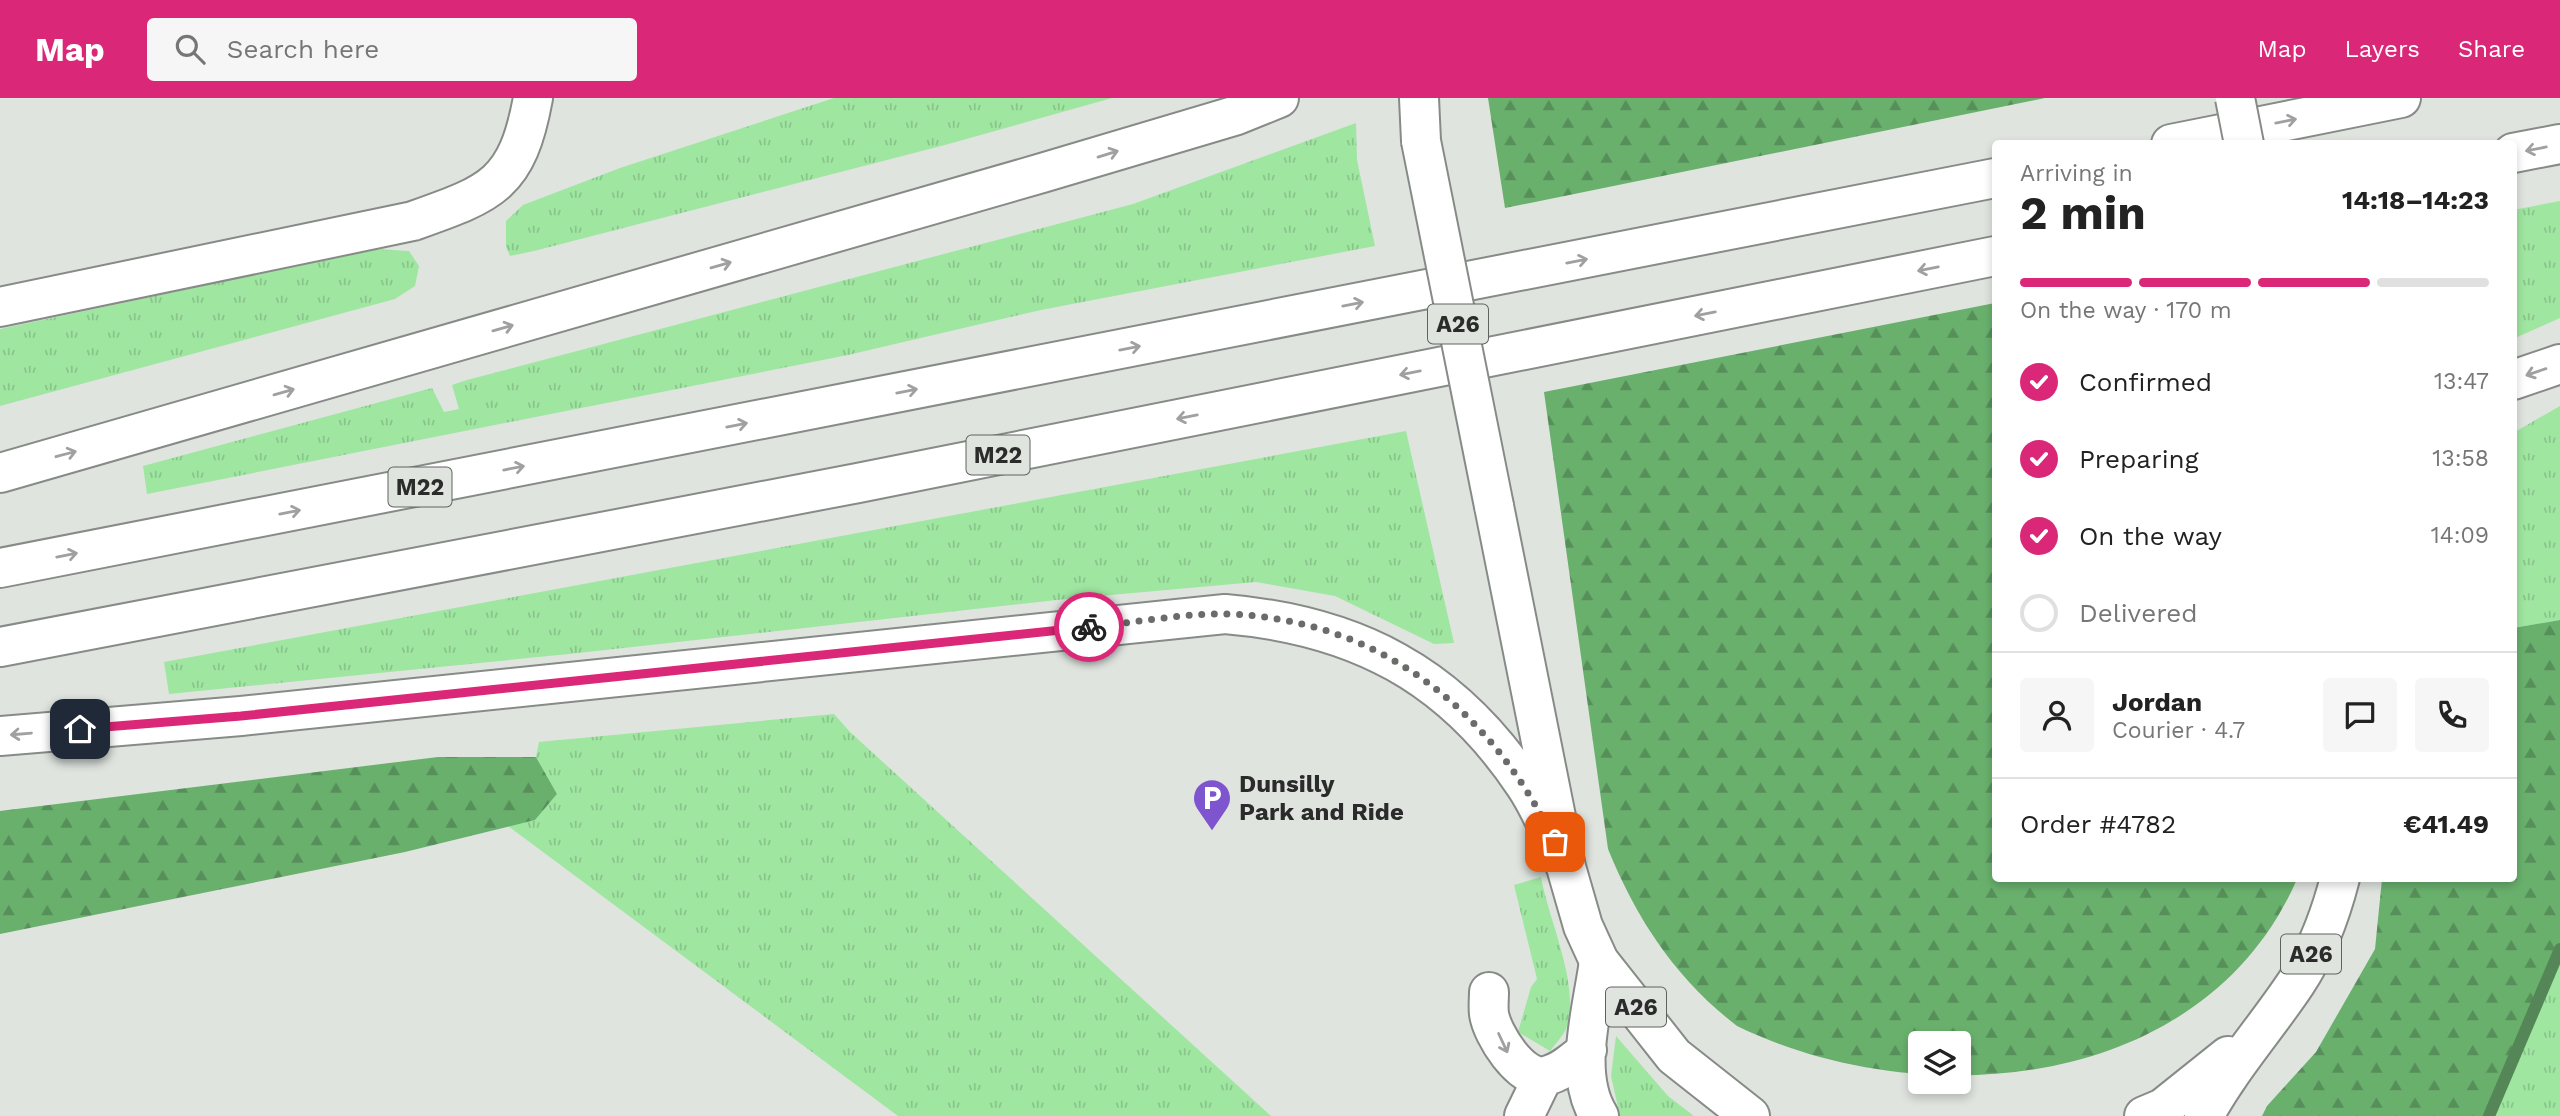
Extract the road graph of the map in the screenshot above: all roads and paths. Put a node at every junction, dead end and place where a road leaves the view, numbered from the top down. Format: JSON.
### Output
{"nodes":[{"id":1,"x":533,"y":98,"type":"edge"},
{"id":2,"x":1279,"y":98,"type":"edge"},
{"id":3,"x":1419,"y":98,"type":"edge"},
{"id":4,"x":2235,"y":98,"type":"edge"},
{"id":5,"x":2401,"y":98,"type":"edge"},
{"id":6,"x":2191,"y":140,"type":"edge"},
{"id":7,"x":2243,"y":140,"type":"edge"},
{"id":8,"x":2560,"y":144,"type":"edge"},
{"id":9,"x":2517,"y":152,"type":"edge"},
{"id":10,"x":1992,"y":179,"type":"edge"},
{"id":11,"x":1992,"y":257,"type":"edge"},
{"id":12,"x":0,"y":307,"type":"edge"},
{"id":13,"x":2560,"y":364,"type":"edge"},
{"id":14,"x":2517,"y":379,"type":"edge"},
{"id":15,"x":0,"y":473,"type":"edge"},
{"id":16,"x":0,"y":568,"type":"edge"},
{"id":17,"x":0,"y":647,"type":"edge"},
{"id":18,"x":0,"y":736,"type":"edge"},
{"id":19,"x":1566,"y":867,"type":"junction"},
{"id":20,"x":2339,"y":882,"type":"edge"},
{"id":21,"x":1599,"y":961,"type":"junction"},
{"id":22,"x":1489,"y":992,"type":"dead end"},
{"id":23,"x":2266,"y":1023,"type":"junction"},
{"id":24,"x":1587,"y":1050,"type":"junction"},
{"id":25,"x":1543,"y":1077,"type":"junction"},
{"id":26,"x":1524,"y":1116,"type":"edge"},
{"id":27,"x":1599,"y":1116,"type":"edge"},
{"id":28,"x":1750,"y":1116,"type":"edge"},
{"id":29,"x":2144,"y":1116,"type":"edge"},
{"id":30,"x":2204,"y":1116,"type":"edge"}],
"edges":[{"from":1,"to":12,"type":"main road"},
{"from":15,"to":2,"type":"main road","one_way":true},
{"from":3,"to":19,"type":"main road","number":"A26","bridge":true},
{"from":4,"to":7,"type":"main road","bridge":true},
{"from":6,"to":5,"type":"main road","one_way":true},
{"from":8,"to":9,"type":"main road","one_way":true},
{"from":16,"to":10,"type":"main road","number":"M22","one_way":true},
{"from":11,"to":17,"type":"main road","number":"M22","one_way":true},
{"from":13,"to":14,"type":"main road","one_way":true},
{"from":19,"to":18,"type":"main road","one_way":true},
{"from":19,"to":21,"type":"main road","number":"A26"},
{"from":20,"to":23,"type":"main road","number":"A26"},
{"from":21,"to":24,"type":"main road"},
{"from":21,"to":28,"type":"main road","number":"A26"},
{"from":22,"to":25,"type":"main road","one_way":true},
{"from":23,"to":29,"type":"main road","number":"A26"},
{"from":23,"to":30,"type":"main road","number":"A26"},
{"from":24,"to":25,"type":"main road"},
{"from":24,"to":27,"type":"main road"},
{"from":25,"to":26,"type":"main road"}]}
